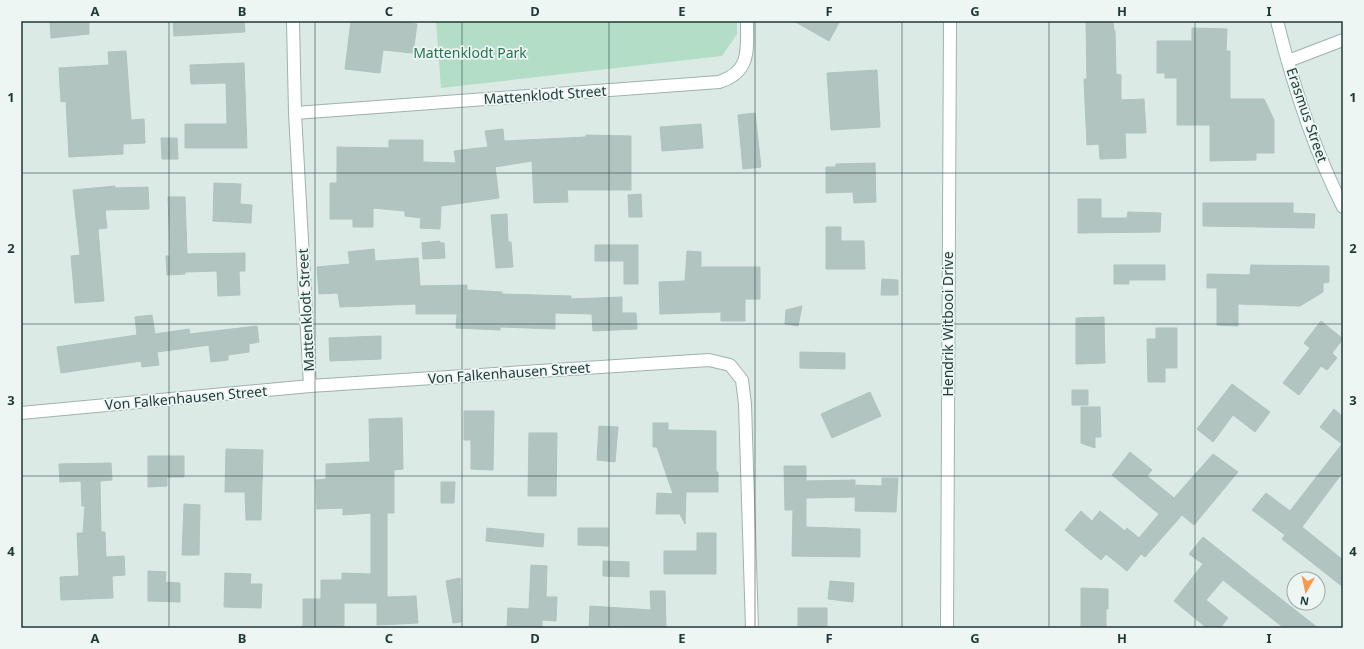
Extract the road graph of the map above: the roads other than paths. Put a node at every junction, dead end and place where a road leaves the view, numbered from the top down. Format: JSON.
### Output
{"nodes":[{"id":1,"x":293,"y":21,"type":"edge"},
{"id":2,"x":747,"y":21,"type":"edge"},
{"id":3,"x":950,"y":21,"type":"edge"},
{"id":4,"x":1277,"y":21,"type":"edge"},
{"id":5,"x":1343,"y":40,"type":"edge"},
{"id":6,"x":1288,"y":62,"type":"junction"},
{"id":7,"x":295,"y":113,"type":"junction"},
{"id":8,"x":1343,"y":207,"type":"edge"},
{"id":9,"x":310,"y":386,"type":"junction"},
{"id":10,"x":21,"y":413,"type":"edge"},
{"id":11,"x":752,"y":628,"type":"edge"},
{"id":12,"x":947,"y":628,"type":"edge"}],
"edges":[{"from":1,"to":7,"type":"street","name":"Mattenklodt Street"},
{"from":2,"to":7,"type":"street","name":"Mattenklodt Street"},
{"from":3,"to":12,"type":"street","name":"Hendrik Witbooi Drive"},
{"from":4,"to":6,"type":"street","name":"Erasmus Street"},
{"from":5,"to":6,"type":"street"},
{"from":6,"to":8,"type":"street","name":"Erasmus Street"},
{"from":7,"to":9,"type":"street","name":"Mattenklodt Street"},
{"from":9,"to":10,"type":"street","name":"Von Falkenhausen Street"},
{"from":9,"to":11,"type":"street","name":"Von Falkenhausen Street"}]}
